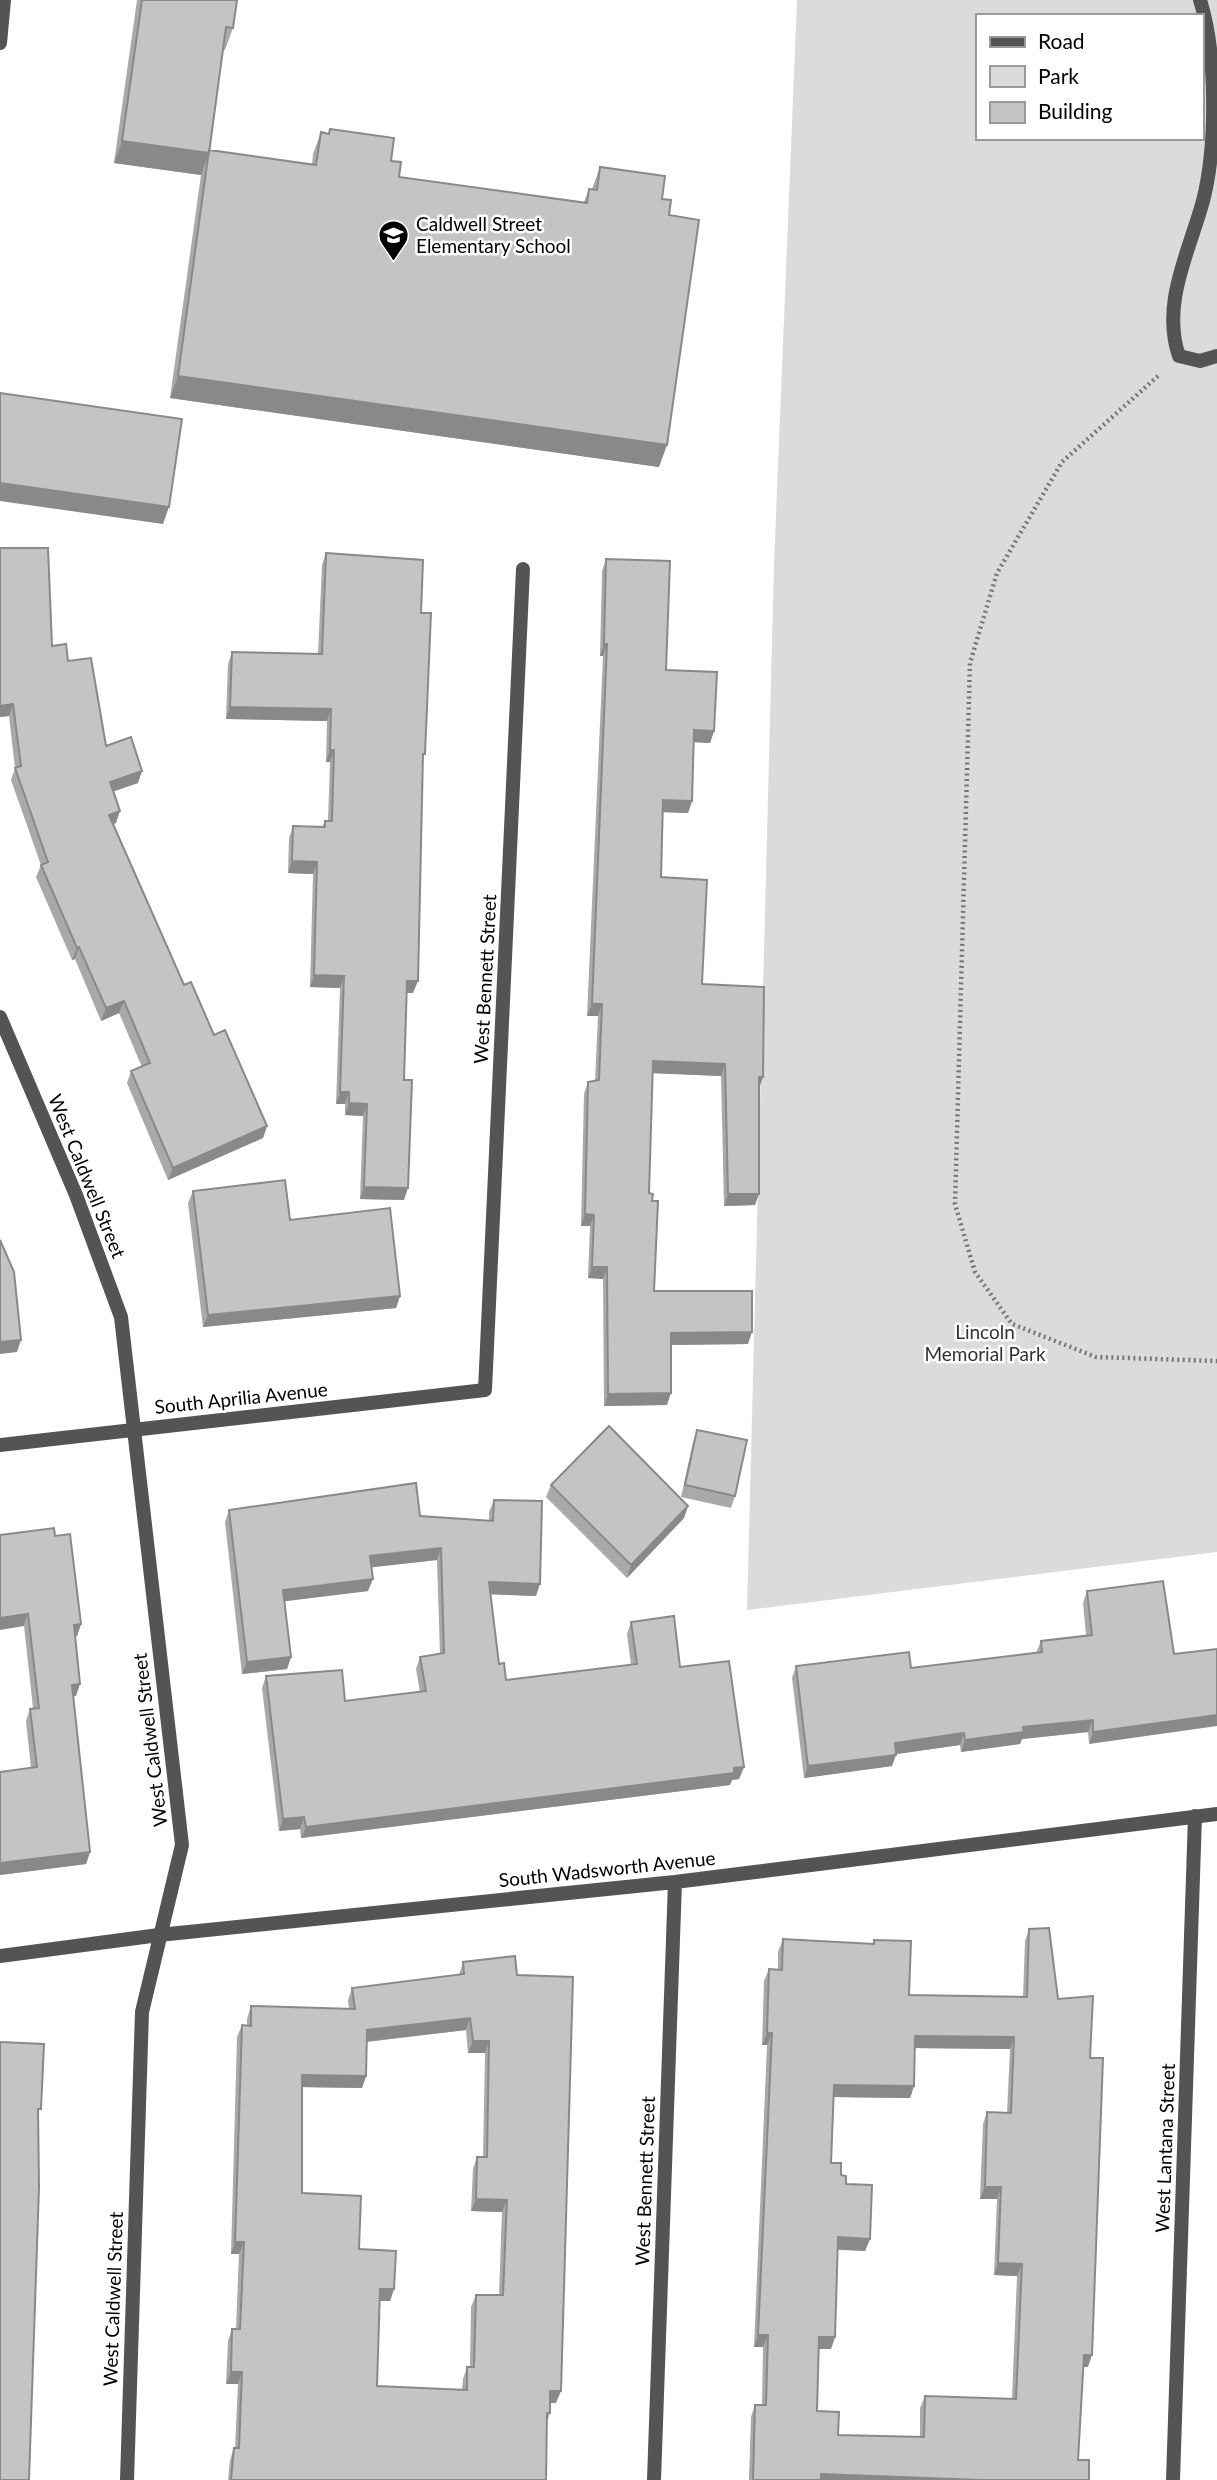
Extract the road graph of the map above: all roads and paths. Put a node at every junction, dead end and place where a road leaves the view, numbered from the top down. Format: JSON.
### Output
{"nodes":[{"id":1,"x":4,"y":0,"type":"edge"},
{"id":2,"x":1200,"y":0,"type":"edge"},
{"id":3,"x":0,"y":43,"type":"edge"},
{"id":4,"x":1179,"y":356,"type":"junction"},
{"id":5,"x":1217,"y":356,"type":"edge"},
{"id":6,"x":523,"y":569,"type":"dead end"},
{"id":7,"x":0,"y":1017,"type":"edge"},
{"id":8,"x":1217,"y":1360,"type":"edge"},
{"id":9,"x":485,"y":1390,"type":"joint"},
{"id":10,"x":134,"y":1429,"type":"junction"},
{"id":11,"x":0,"y":1445,"type":"edge"},
{"id":12,"x":1217,"y":1814,"type":"edge"},
{"id":13,"x":1195,"y":1816,"type":"junction"},
{"id":14,"x":675,"y":1882,"type":"junction"},
{"id":15,"x":159,"y":1935,"type":"junction"},
{"id":16,"x":0,"y":1956,"type":"edge"},
{"id":17,"x":127,"y":2480,"type":"edge"},
{"id":18,"x":654,"y":2480,"type":"edge"},
{"id":19,"x":1173,"y":2480,"type":"edge"}],
"edges":[{"from":1,"to":3,"type":"street"},
{"from":2,"to":4,"type":"street"},
{"from":4,"to":5,"type":"street"},
{"from":4,"to":8,"type":"path"},
{"from":6,"to":9,"type":"street","name":"West Bennett Street"},
{"from":7,"to":10,"type":"street","name":"West Caldwell Street"},
{"from":9,"to":10,"type":"street","name":"South Aprilia Avenue"},
{"from":10,"to":11,"type":"street","name":"South Aprilia Avenue"},
{"from":10,"to":15,"type":"street","name":"West Caldwell Street"},
{"from":12,"to":13,"type":"street","name":"South Wadsworth Avenue"},
{"from":13,"to":14,"type":"street","name":"South Wadsworth Avenue"},
{"from":13,"to":19,"type":"street","name":"West Lantana Street"},
{"from":14,"to":15,"type":"street","name":"South Wadsworth Avenue"},
{"from":14,"to":18,"type":"street","name":"West Bennett Street"},
{"from":15,"to":16,"type":"street","name":"South Wadsworth Avenue"},
{"from":15,"to":17,"type":"street","name":"West Caldwell Street"}]}
